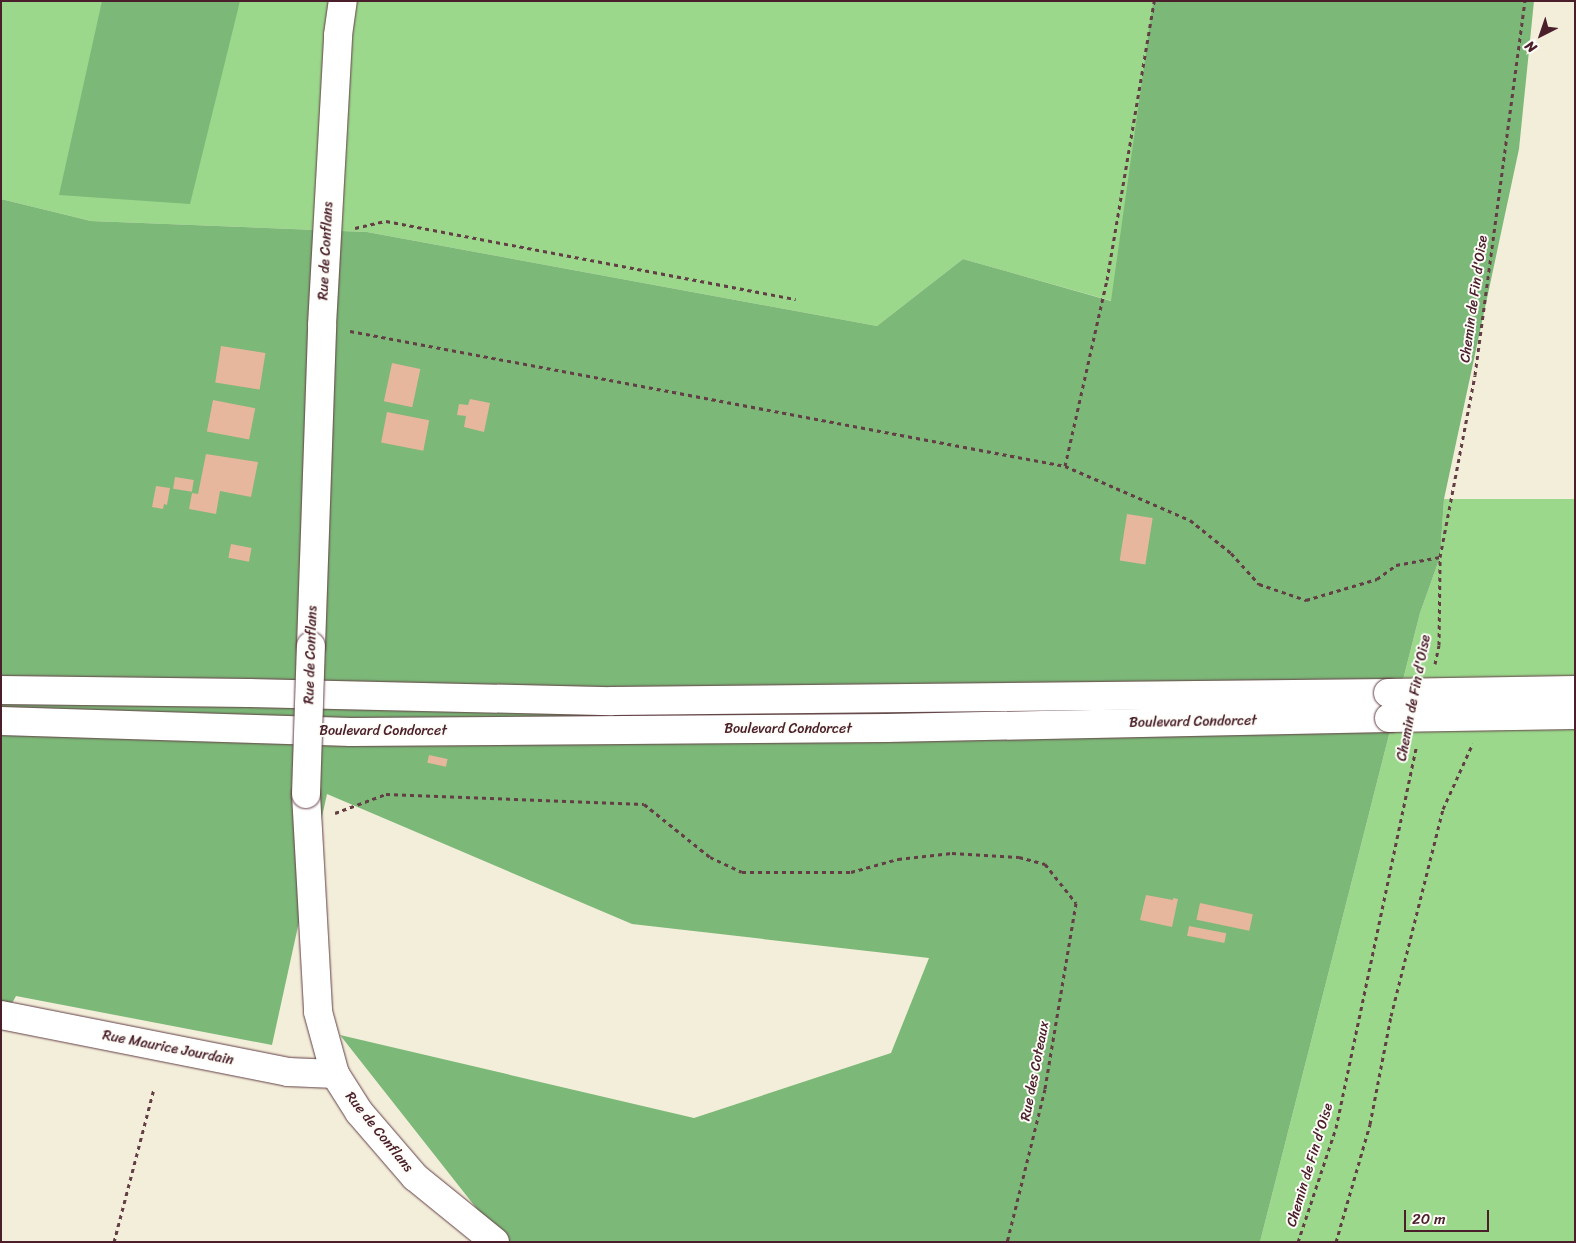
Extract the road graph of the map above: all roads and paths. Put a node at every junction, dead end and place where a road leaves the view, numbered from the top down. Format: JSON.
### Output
{"nodes":[{"id":1,"x":343,"y":1,"type":"edge"},
{"id":2,"x":1154,"y":1,"type":"edge"},
{"id":3,"x":1525,"y":1,"type":"edge"},
{"id":4,"x":327,"y":234,"type":"junction"},
{"id":5,"x":796,"y":299,"type":"dead end"},
{"id":6,"x":322,"y":325,"type":"junction"},
{"id":7,"x":1064,"y":466,"type":"junction"},
{"id":8,"x":1440,"y":557,"type":"junction"},
{"id":9,"x":1433,"y":674,"type":"dead end"},
{"id":10,"x":1,"y":690,"type":"edge"},
{"id":11,"x":1575,"y":690,"type":"edge"},
{"id":12,"x":1389,"y":705,"type":"junction"},
{"id":13,"x":1575,"y":716,"type":"edge"},
{"id":14,"x":1,"y":721,"type":"edge"},
{"id":15,"x":1477,"y":736,"type":"dead end"},
{"id":16,"x":1418,"y":741,"type":"dead end"},
{"id":17,"x":331,"y":814,"type":"dead end"},
{"id":18,"x":1,"y":1015,"type":"edge"},
{"id":19,"x":335,"y":1074,"type":"junction"},
{"id":20,"x":154,"y":1088,"type":"dead end"},
{"id":21,"x":114,"y":1242,"type":"edge"},
{"id":22,"x":495,"y":1242,"type":"edge"},
{"id":23,"x":1007,"y":1242,"type":"edge"},
{"id":24,"x":1298,"y":1242,"type":"edge"},
{"id":25,"x":1336,"y":1242,"type":"edge"}],
"edges":[{"from":1,"to":4,"type":"main road","name":"Rue de Conflans"},
{"from":2,"to":7,"type":"path"},
{"from":3,"to":8,"type":"path","name":"Chemin de Fin d'Oise"},
{"from":4,"to":5,"type":"path"},
{"from":4,"to":6,"type":"main road","name":"Rue de Conflans"},
{"from":6,"to":7,"type":"path"},
{"from":6,"to":19,"type":"main road","name":"Rue de Conflans","bridge":true},
{"from":7,"to":8,"type":"path"},
{"from":8,"to":9,"type":"path","name":"Chemin de Fin d'Oise"},
{"from":10,"to":12,"type":"main road","name":"Boulevard Condorcet"},
{"from":11,"to":12,"type":"main road","name":"Boulevard Condorcet","bridge":true},
{"from":12,"to":13,"type":"main road","name":"Boulevard Condorcet","bridge":true},
{"from":12,"to":14,"type":"main road","name":"Boulevard Condorcet"},
{"from":15,"to":25,"type":"path"},
{"from":16,"to":24,"type":"path","name":"Chemin de Fin d'Oise"},
{"from":17,"to":23,"type":"path","name":"Rue des Coteaux"},
{"from":18,"to":19,"type":"main road","name":"Rue Maurice Jourdain"},
{"from":19,"to":22,"type":"main road","name":"Rue de Conflans"},
{"from":20,"to":21,"type":"path"}]}
